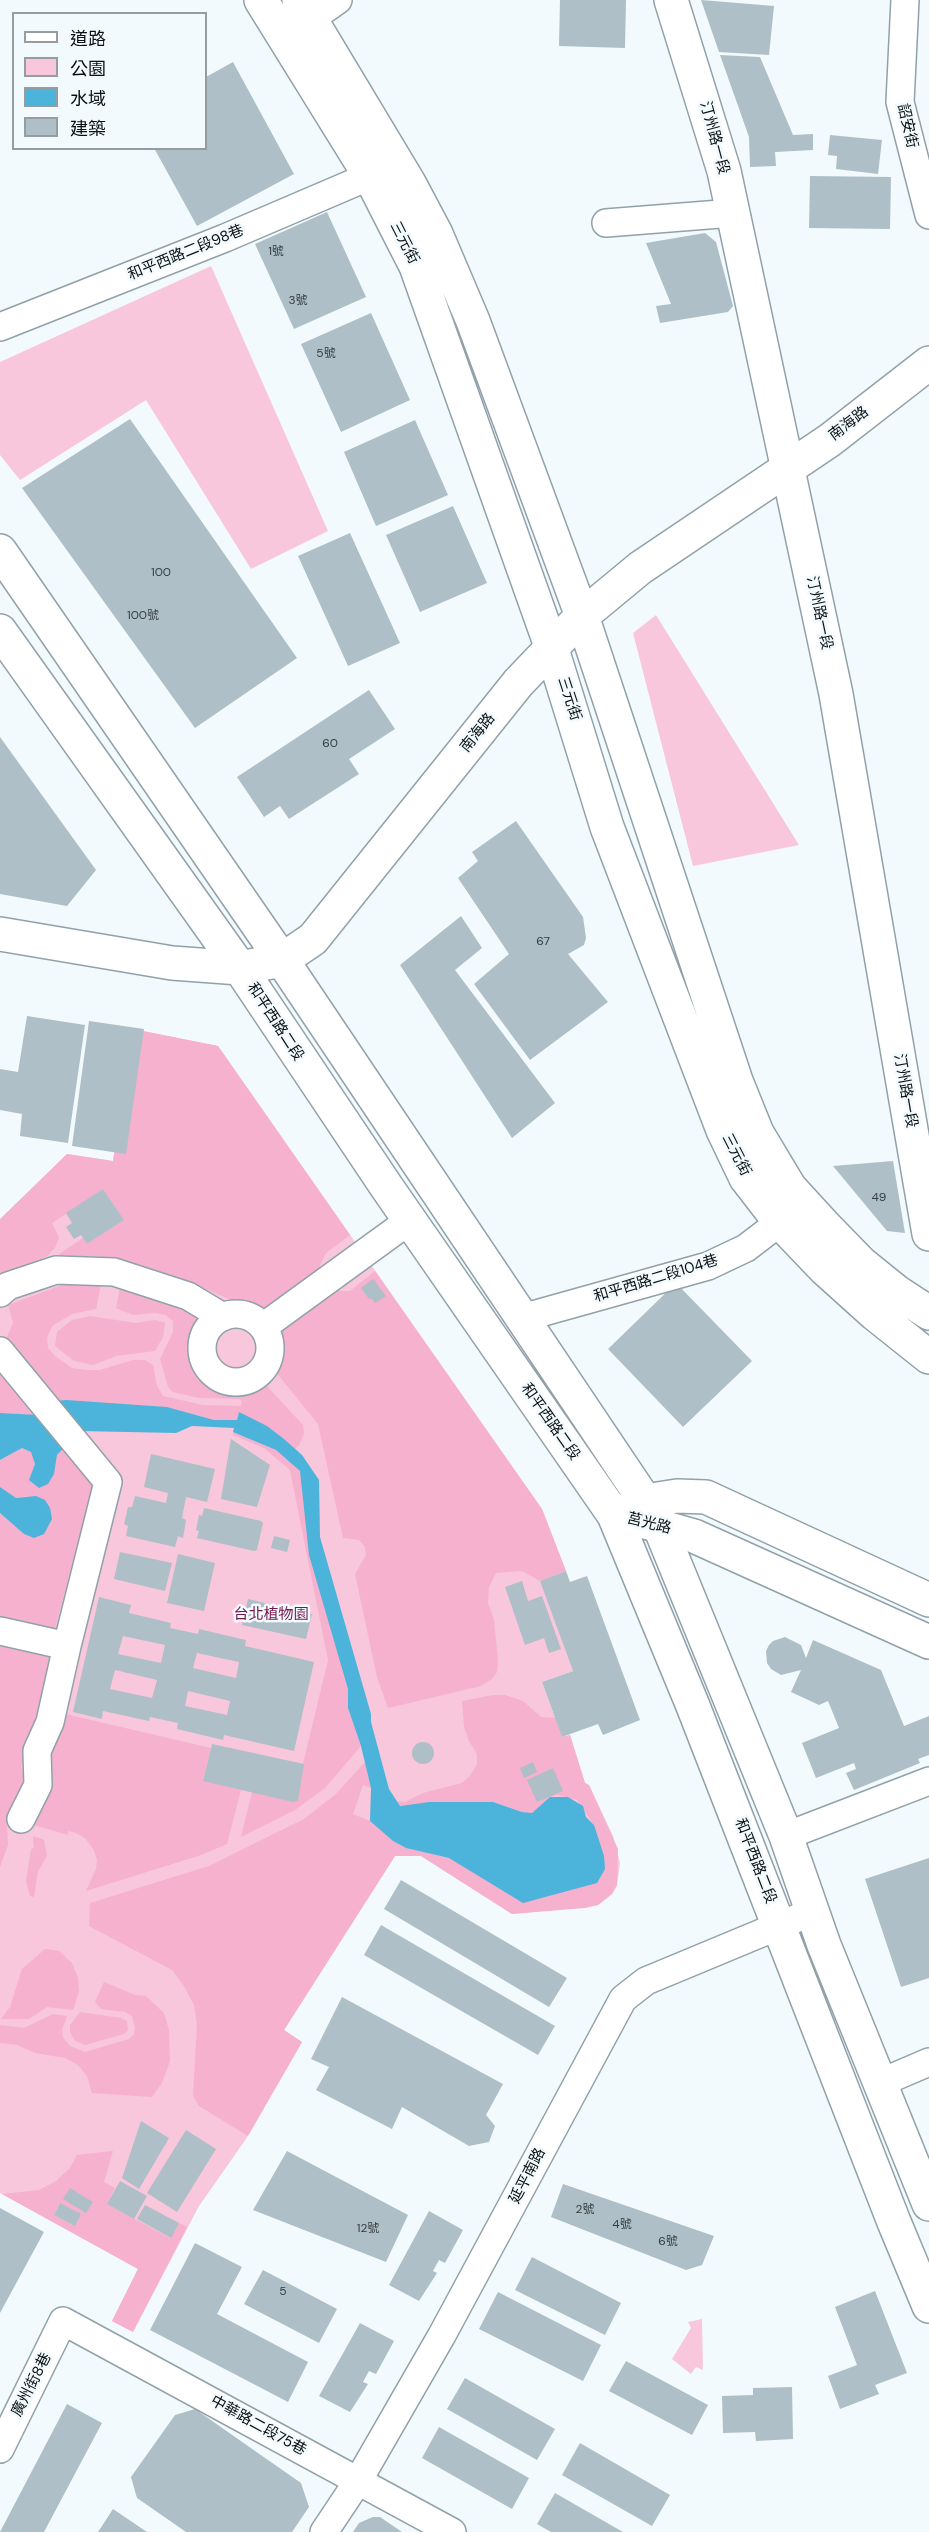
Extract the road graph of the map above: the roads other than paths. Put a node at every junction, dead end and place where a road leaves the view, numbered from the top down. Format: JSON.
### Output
{"nodes":[{"id":1,"x":261,"y":0,"type":"edge"},
{"id":2,"x":338,"y":0,"type":"edge"},
{"id":3,"x":671,"y":0,"type":"edge"},
{"id":4,"x":905,"y":0,"type":"edge"},
{"id":5,"x":305,"y":10,"type":"edge"},
{"id":6,"x":370,"y":176,"type":"junction"},
{"id":7,"x":733,"y":213,"type":"junction"},
{"id":8,"x":929,"y":215,"type":"edge"},
{"id":9,"x":606,"y":223,"type":"dead end"},
{"id":10,"x":0,"y":327,"type":"edge"},
{"id":11,"x":929,"y":363,"type":"edge"},
{"id":12,"x":787,"y":468,"type":"junction"},
{"id":13,"x":0,"y":550,"type":"edge"},
{"id":14,"x":582,"y":616,"type":"junction"},
{"id":15,"x":0,"y":631,"type":"edge"},
{"id":16,"x":551,"y":646,"type":"junction"},
{"id":17,"x":0,"y":934,"type":"edge"},
{"id":18,"x":282,"y":960,"type":"junction"},
{"id":19,"x":240,"y":968,"type":"junction"},
{"id":20,"x":926,"y":1197,"type":"edge"},
{"id":21,"x":410,"y":1220,"type":"junction"},
{"id":22,"x":780,"y":1222,"type":"junction"},
{"id":23,"x":929,"y":1234,"type":"edge"},
{"id":24,"x":0,"y":1293,"type":"edge"},
{"id":25,"x":929,"y":1313,"type":"edge"},
{"id":26,"x":224,"y":1317,"type":"junction"},
{"id":27,"x":522,"y":1318,"type":"junction"},
{"id":28,"x":263,"y":1327,"type":"junction"},
{"id":29,"x":0,"y":1351,"type":"edge"},
{"id":30,"x":929,"y":1357,"type":"edge"},
{"id":31,"x":652,"y":1513,"type":"junction"},
{"id":32,"x":614,"y":1515,"type":"junction"},
{"id":33,"x":929,"y":1600,"type":"edge"},
{"id":34,"x":0,"y":1631,"type":"edge"},
{"id":35,"x":929,"y":1642,"type":"edge"},
{"id":36,"x":67,"y":1646,"type":"junction"},
{"id":37,"x":929,"y":1781,"type":"edge"},
{"id":38,"x":21,"y":1819,"type":"dead end"},
{"id":39,"x":786,"y":1836,"type":"junction"},
{"id":40,"x":812,"y":1912,"type":"junction"},
{"id":41,"x":779,"y":1924,"type":"junction"},
{"id":42,"x":929,"y":2062,"type":"edge"},
{"id":43,"x":880,"y":2083,"type":"junction"},
{"id":44,"x":929,"y":2204,"type":"edge"},
{"id":45,"x":929,"y":2306,"type":"edge"},
{"id":46,"x":63,"y":2321,"type":"joint"},
{"id":47,"x":0,"y":2449,"type":"edge"},
{"id":48,"x":358,"y":2481,"type":"junction"},
{"id":49,"x":324,"y":2532,"type":"edge"},
{"id":50,"x":452,"y":2532,"type":"edge"}],
"edges":[{"from":1,"to":6,"type":"street","name":"三元街"},
{"from":2,"to":5,"type":"street"},
{"from":3,"to":7,"type":"street","name":"汀州路一段"},
{"from":4,"to":8,"type":"street","name":"詔安街"},
{"from":5,"to":14,"type":"street","name":"三元街"},
{"from":6,"to":10,"type":"street","name":"和平西路二段98巷"},
{"from":6,"to":16,"type":"street","name":"三元街"},
{"from":7,"to":9,"type":"street"},
{"from":7,"to":12,"type":"street","name":"汀州路一段"},
{"from":11,"to":12,"type":"street","name":"南海路"},
{"from":12,"to":14,"type":"street","name":"南海路"},
{"from":12,"to":20,"type":"street","name":"汀州路一段"},
{"from":13,"to":18,"type":"street"},
{"from":14,"to":16,"type":"street","name":"南海路"},
{"from":14,"to":25,"type":"street","name":"三元街"},
{"from":15,"to":19,"type":"street","name":"和平西路二段"},
{"from":16,"to":18,"type":"street","name":"南海路"},
{"from":16,"to":22,"type":"street","name":"三元街"},
{"from":17,"to":19,"type":"street","name":"南海路"},
{"from":18,"to":19,"type":"street","name":"南海路"},
{"from":18,"to":27,"type":"street"},
{"from":19,"to":21,"type":"street","name":"和平西路二段"},
{"from":20,"to":23,"type":"street","name":"汀州路一段"},
{"from":21,"to":28,"type":"street"},
{"from":21,"to":32,"type":"street","name":"和平西路二段"},
{"from":22,"to":27,"type":"street","name":"和平西路二段104巷"},
{"from":22,"to":30,"type":"street","name":"三元街"},
{"from":24,"to":26,"type":"street"},
{"from":26,"to":28,"type":"street"},
{"from":26,"to":28,"type":"street"},
{"from":27,"to":31,"type":"street"},
{"from":29,"to":36,"type":"street"},
{"from":31,"to":32,"type":"street","name":"莒光路"},
{"from":31,"to":33,"type":"street","name":"莒光路"},
{"from":31,"to":35,"type":"street","name":"莒光路"},
{"from":31,"to":39,"type":"street"},
{"from":32,"to":41,"type":"street","name":"和平西路二段"},
{"from":34,"to":36,"type":"street"},
{"from":36,"to":38,"type":"street"},
{"from":37,"to":39,"type":"street"},
{"from":39,"to":40,"type":"street"},
{"from":40,"to":41,"type":"street","name":"延平南路"},
{"from":40,"to":43,"type":"street"},
{"from":41,"to":45,"type":"street","name":"和平西路二段"},
{"from":41,"to":48,"type":"street","name":"延平南路"},
{"from":42,"to":43,"type":"street"},
{"from":43,"to":44,"type":"street"},
{"from":46,"to":47,"type":"street","name":"廣州街8巷"},
{"from":46,"to":48,"type":"street","name":"中華路二段75巷"},
{"from":48,"to":49,"type":"street","name":"延平南路"},
{"from":48,"to":50,"type":"street","name":"中華路二段75巷"}]}
